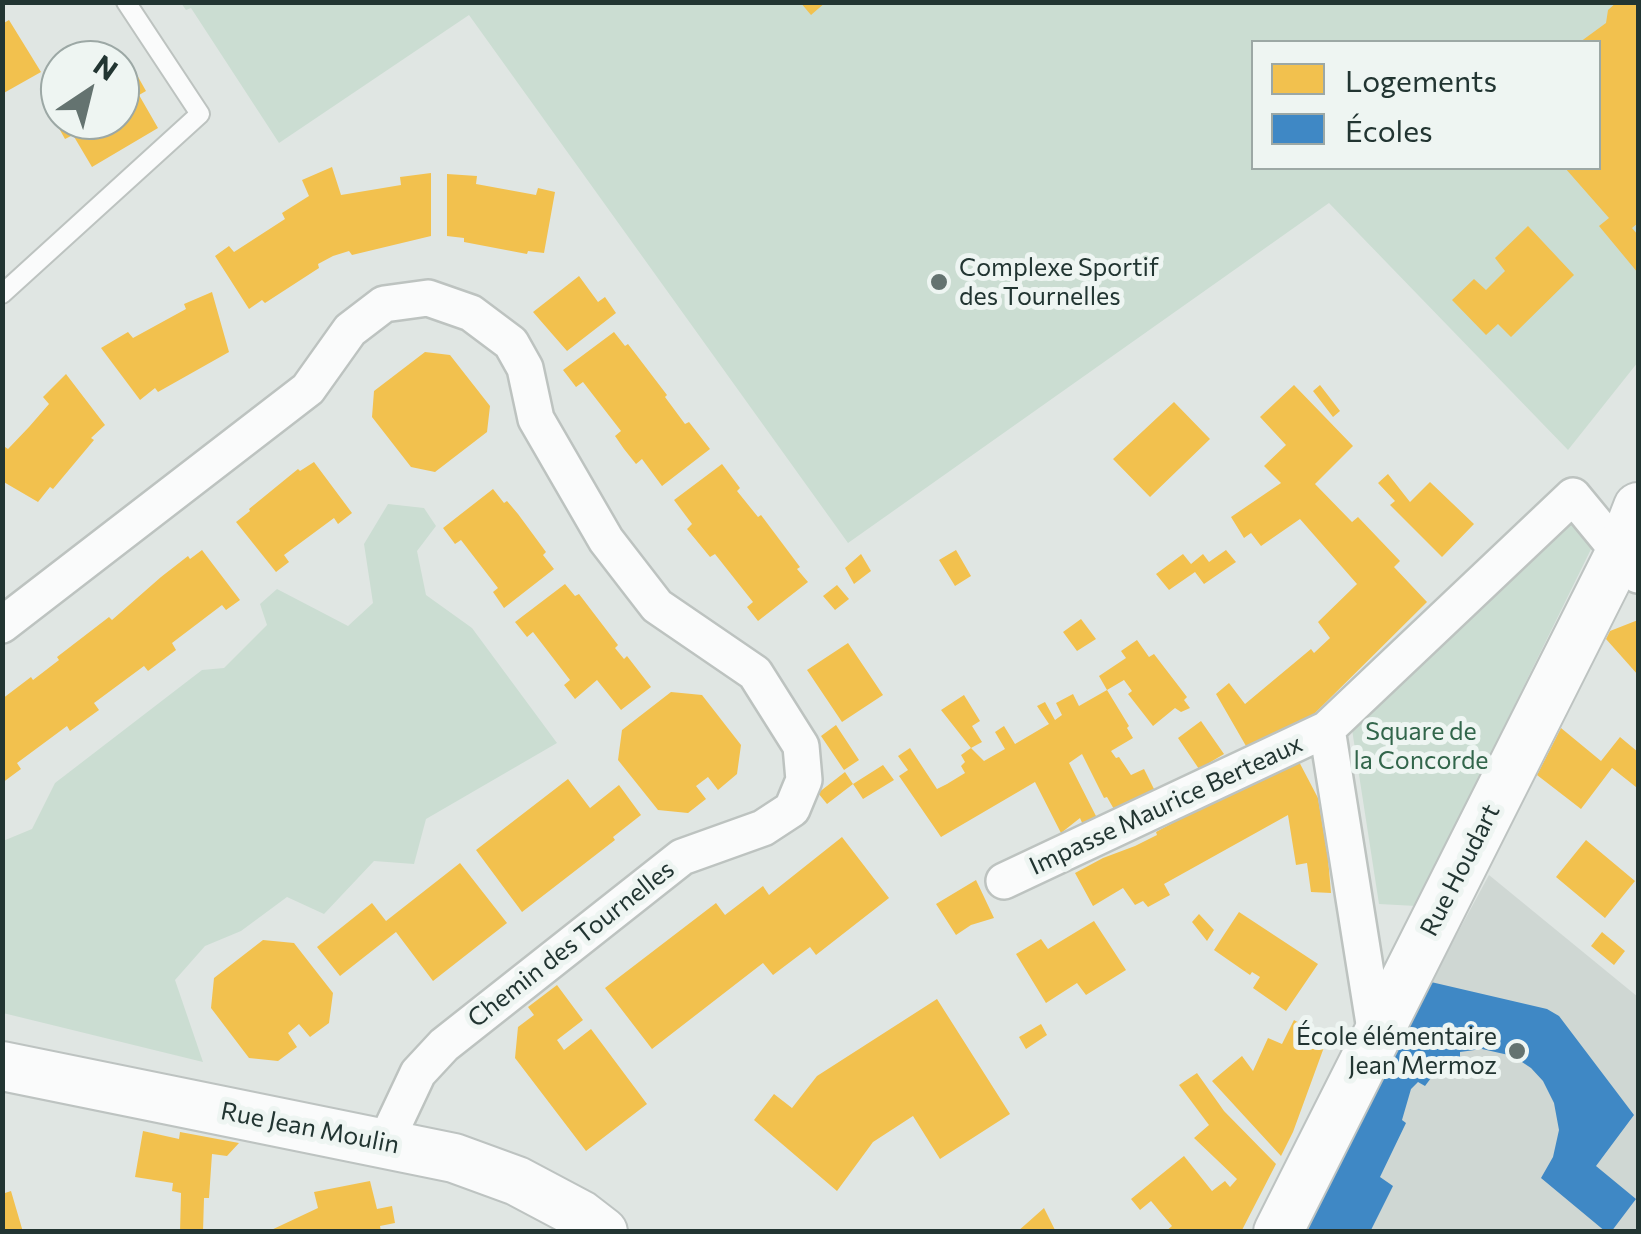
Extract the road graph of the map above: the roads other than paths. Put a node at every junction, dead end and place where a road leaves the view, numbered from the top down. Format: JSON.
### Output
{"nodes":[{"id":1,"x":126,"y":2,"type":"edge"},
{"id":2,"x":2,"y":294,"type":"edge"},
{"id":3,"x":1638,"y":506,"type":"edge"},
{"id":4,"x":1629,"y":564,"type":"edge"},
{"id":5,"x":2,"y":625,"type":"edge"},
{"id":6,"x":1326,"y":729,"type":"junction"},
{"id":7,"x":1004,"y":881,"type":"dead end"},
{"id":8,"x":1376,"y":1036,"type":"junction"},
{"id":9,"x":2,"y":1066,"type":"edge"},
{"id":10,"x":385,"y":1143,"type":"junction"},
{"id":11,"x":603,"y":1232,"type":"edge"},
{"id":12,"x":1278,"y":1232,"type":"edge"}],
"edges":[{"from":1,"to":2,"type":"lane"},
{"from":3,"to":4,"type":"street","name":"Rue Houdart"},
{"from":4,"to":6,"type":"street"},
{"from":4,"to":8,"type":"street","name":"Rue Houdart"},
{"from":5,"to":10,"type":"street","name":"Chemin des Tournelles"},
{"from":6,"to":7,"type":"street","name":"Impasse Maurice Berteaux"},
{"from":6,"to":8,"type":"street"},
{"from":8,"to":12,"type":"street","name":"Rue Houdart"},
{"from":9,"to":10,"type":"street","name":"Rue Jean Moulin"},
{"from":10,"to":11,"type":"street","name":"Rue Jean Moulin"}]}
